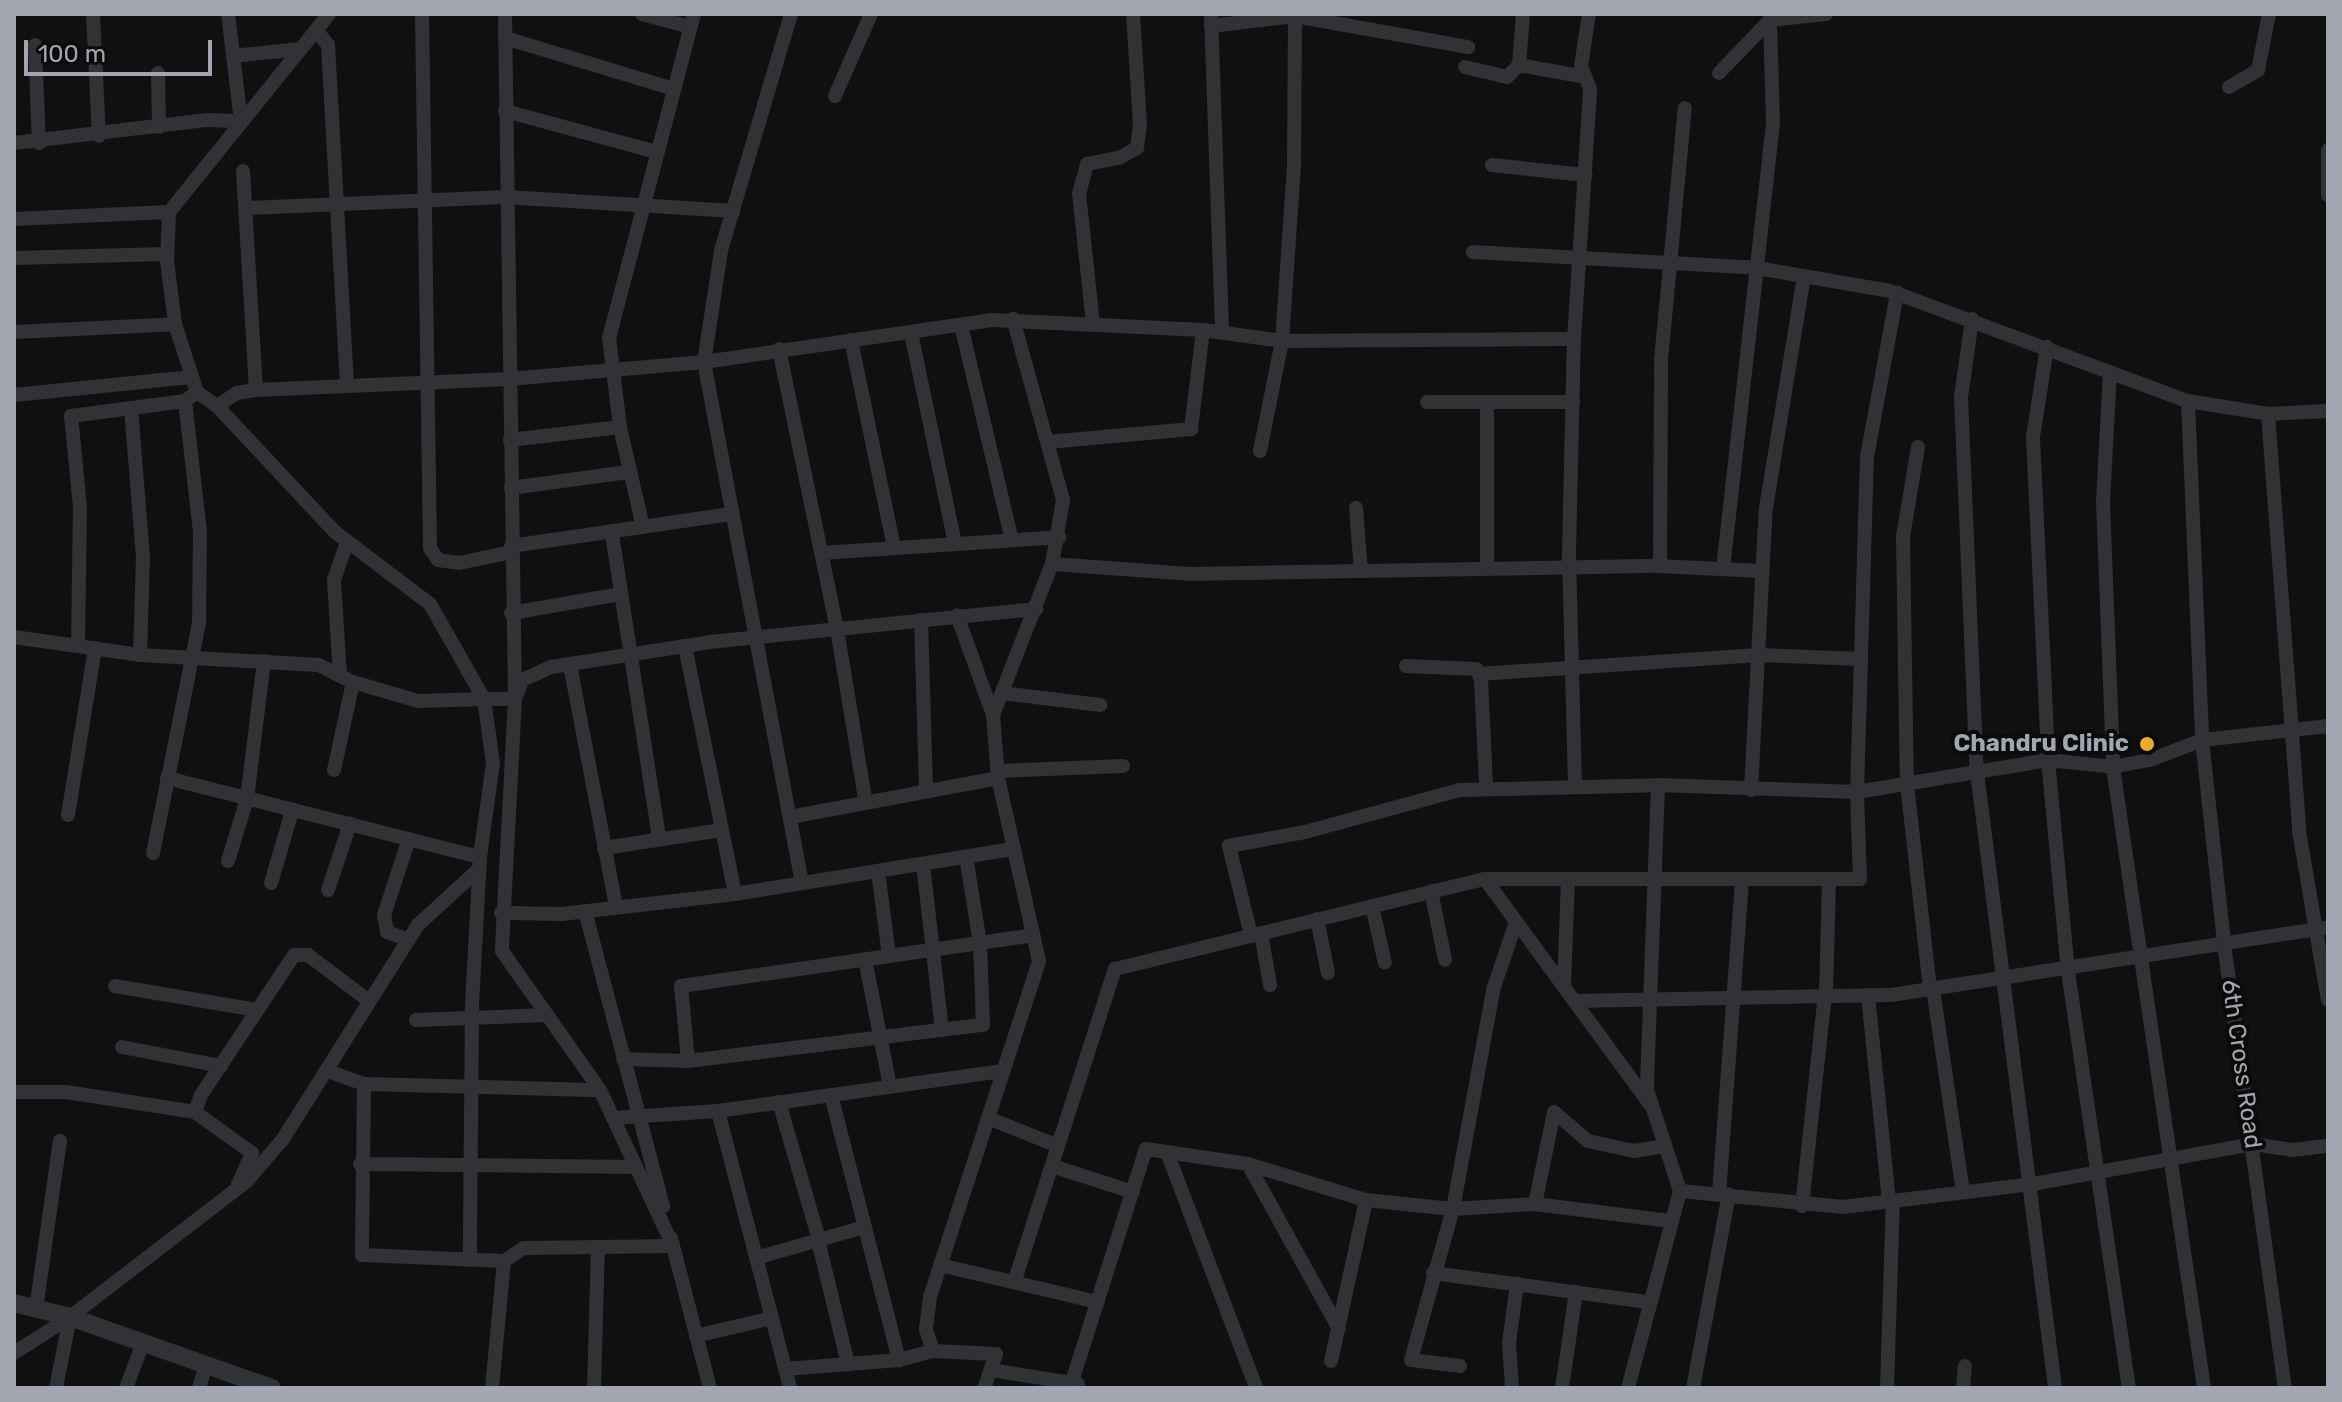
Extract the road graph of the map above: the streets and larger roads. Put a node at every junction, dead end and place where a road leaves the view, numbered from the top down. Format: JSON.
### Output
{"nodes":[{"id":1,"x":93,"y":14,"type":"edge"},
{"id":2,"x":228,"y":14,"type":"edge"},
{"id":3,"x":329,"y":14,"type":"edge"},
{"id":4,"x":422,"y":14,"type":"edge"},
{"id":5,"x":505,"y":14,"type":"edge"},
{"id":6,"x":642,"y":14,"type":"edge"},
{"id":7,"x":791,"y":14,"type":"edge"},
{"id":8,"x":854,"y":14,"type":"edge"},
{"id":9,"x":1133,"y":14,"type":"edge"},
{"id":10,"x":1375,"y":14,"type":"edge"},
{"id":11,"x":1523,"y":14,"type":"edge"},
{"id":12,"x":1589,"y":14,"type":"edge"},
{"id":13,"x":1826,"y":14,"type":"edge"},
{"id":14,"x":2269,"y":14,"type":"edge"},
{"id":15,"x":1295,"y":15,"type":"edge"},
{"id":16,"x":871,"y":16,"type":"edge"},
{"id":17,"x":1211,"y":20,"type":"edge"},
{"id":18,"x":1770,"y":20,"type":"junction"},
{"id":19,"x":692,"y":21,"type":"edge"},
{"id":20,"x":316,"y":30,"type":"junction"},
{"id":21,"x":1375,"y":31,"type":"junction"},
{"id":22,"x":505,"y":38,"type":"junction"},
{"id":23,"x":35,"y":45,"type":"dead end"},
{"id":24,"x":1468,"y":47,"type":"dead end"},
{"id":25,"x":301,"y":49,"type":"junction"},
{"id":26,"x":233,"y":56,"type":"junction"},
{"id":27,"x":1519,"y":65,"type":"junction"},
{"id":28,"x":1465,"y":67,"type":"dead end"},
{"id":29,"x":158,"y":73,"type":"dead end"},
{"id":30,"x":1719,"y":73,"type":"dead end"},
{"id":31,"x":1585,"y":77,"type":"junction"},
{"id":32,"x":2229,"y":87,"type":"dead end"},
{"id":33,"x":674,"y":89,"type":"junction"},
{"id":34,"x":835,"y":96,"type":"dead end"},
{"id":35,"x":1685,"y":108,"type":"dead end"},
{"id":36,"x":505,"y":111,"type":"junction"},
{"id":37,"x":241,"y":121,"type":"junction"},
{"id":38,"x":159,"y":127,"type":"junction"},
{"id":39,"x":99,"y":136,"type":"junction"},
{"id":40,"x":14,"y":143,"type":"edge"},
{"id":41,"x":39,"y":143,"type":"junction"},
{"id":42,"x":2328,"y":150,"type":"edge"},
{"id":43,"x":657,"y":152,"type":"junction"},
{"id":44,"x":1492,"y":165,"type":"dead end"},
{"id":45,"x":243,"y":171,"type":"dead end"},
{"id":46,"x":2327,"y":174,"type":"edge"},
{"id":47,"x":1585,"y":175,"type":"junction"},
{"id":48,"x":2328,"y":195,"type":"edge"},
{"id":49,"x":423,"y":197,"type":"junction"},
{"id":50,"x":506,"y":197,"type":"junction"},
{"id":51,"x":644,"y":202,"type":"junction"},
{"id":52,"x":335,"y":206,"type":"junction"},
{"id":53,"x":246,"y":208,"type":"junction"},
{"id":54,"x":734,"y":211,"type":"junction"},
{"id":55,"x":169,"y":212,"type":"junction"},
{"id":56,"x":14,"y":219,"type":"edge"},
{"id":57,"x":1473,"y":252,"type":"dead end"},
{"id":58,"x":167,"y":254,"type":"junction"},
{"id":59,"x":1579,"y":257,"type":"junction"},
{"id":60,"x":14,"y":258,"type":"edge"},
{"id":61,"x":1671,"y":263,"type":"junction"},
{"id":62,"x":1757,"y":268,"type":"junction"},
{"id":63,"x":1804,"y":276,"type":"junction"},
{"id":64,"x":1897,"y":293,"type":"junction"},
{"id":65,"x":1013,"y":319,"type":"junction"},
{"id":66,"x":1972,"y":319,"type":"junction"},
{"id":67,"x":175,"y":324,"type":"junction"},
{"id":68,"x":1093,"y":324,"type":"junction"},
{"id":69,"x":961,"y":325,"type":"junction"},
{"id":70,"x":1203,"y":330,"type":"junction"},
{"id":71,"x":14,"y":332,"type":"edge"},
{"id":72,"x":911,"y":333,"type":"junction"},
{"id":73,"x":1222,"y":333,"type":"junction"},
{"id":74,"x":1574,"y":339,"type":"junction"},
{"id":75,"x":851,"y":340,"type":"junction"},
{"id":76,"x":1282,"y":341,"type":"junction"},
{"id":77,"x":2047,"y":347,"type":"junction"},
{"id":78,"x":779,"y":349,"type":"junction"},
{"id":79,"x":704,"y":362,"type":"junction"},
{"id":80,"x":611,"y":369,"type":"junction"},
{"id":81,"x":2110,"y":372,"type":"junction"},
{"id":82,"x":191,"y":377,"type":"junction"},
{"id":83,"x":509,"y":379,"type":"junction"},
{"id":84,"x":425,"y":380,"type":"junction"},
{"id":85,"x":347,"y":385,"type":"junction"},
{"id":86,"x":256,"y":390,"type":"junction"},
{"id":87,"x":14,"y":395,"type":"edge"},
{"id":88,"x":191,"y":396,"type":"junction"},
{"id":89,"x":2188,"y":401,"type":"junction"},
{"id":90,"x":1427,"y":402,"type":"dead end"},
{"id":91,"x":1487,"y":402,"type":"junction"},
{"id":92,"x":1573,"y":402,"type":"junction"},
{"id":93,"x":217,"y":406,"type":"junction"},
{"id":94,"x":131,"y":408,"type":"junction"},
{"id":95,"x":2328,"y":411,"type":"edge"},
{"id":96,"x":2268,"y":414,"type":"junction"},
{"id":97,"x":620,"y":427,"type":"junction"},
{"id":98,"x":510,"y":440,"type":"junction"},
{"id":99,"x":1048,"y":442,"type":"junction"},
{"id":100,"x":1918,"y":447,"type":"dead end"},
{"id":101,"x":1260,"y":451,"type":"dead end"},
{"id":102,"x":628,"y":472,"type":"junction"},
{"id":103,"x":511,"y":488,"type":"junction"},
{"id":104,"x":1356,"y":508,"type":"dead end"},
{"id":105,"x":731,"y":514,"type":"junction"},
{"id":106,"x":643,"y":527,"type":"junction"},
{"id":107,"x":612,"y":534,"type":"junction"},
{"id":108,"x":1059,"y":537,"type":"junction"},
{"id":109,"x":1012,"y":540,"type":"junction"},
{"id":110,"x":347,"y":542,"type":"junction"},
{"id":111,"x":955,"y":544,"type":"junction"},
{"id":112,"x":894,"y":548,"type":"junction"},
{"id":113,"x":511,"y":549,"type":"junction"},
{"id":114,"x":821,"y":553,"type":"junction"},
{"id":115,"x":1052,"y":564,"type":"junction"},
{"id":116,"x":1569,"y":566,"type":"junction"},
{"id":117,"x":1660,"y":566,"type":"junction"},
{"id":118,"x":1487,"y":568,"type":"junction"},
{"id":119,"x":1723,"y":569,"type":"junction"},
{"id":120,"x":1361,"y":571,"type":"junction"},
{"id":121,"x":1762,"y":571,"type":"junction"},
{"id":122,"x":621,"y":594,"type":"junction"},
{"id":123,"x":1036,"y":609,"type":"junction"},
{"id":124,"x":511,"y":613,"type":"junction"},
{"id":125,"x":957,"y":615,"type":"junction"},
{"id":126,"x":921,"y":620,"type":"junction"},
{"id":127,"x":837,"y":629,"type":"junction"},
{"id":128,"x":14,"y":637,"type":"edge"},
{"id":129,"x":756,"y":639,"type":"junction"},
{"id":130,"x":78,"y":646,"type":"junction"},
{"id":131,"x":685,"y":646,"type":"junction"},
{"id":132,"x":95,"y":648,"type":"junction"},
{"id":133,"x":140,"y":655,"type":"junction"},
{"id":134,"x":628,"y":655,"type":"junction"},
{"id":135,"x":1758,"y":655,"type":"junction"},
{"id":136,"x":195,"y":657,"type":"junction"},
{"id":137,"x":1861,"y":659,"type":"junction"},
{"id":138,"x":264,"y":661,"type":"junction"},
{"id":139,"x":570,"y":665,"type":"junction"},
{"id":140,"x":1572,"y":665,"type":"junction"},
{"id":141,"x":1406,"y":666,"type":"dead end"},
{"id":142,"x":1479,"y":674,"type":"junction"},
{"id":143,"x":346,"y":679,"type":"junction"},
{"id":144,"x":1002,"y":693,"type":"junction"},
{"id":145,"x":484,"y":699,"type":"junction"},
{"id":146,"x":515,"y":699,"type":"junction"},
{"id":147,"x":1100,"y":705,"type":"dead end"},
{"id":148,"x":993,"y":715,"type":"junction"},
{"id":149,"x":2328,"y":726,"type":"edge"},
{"id":150,"x":2291,"y":730,"type":"junction"},
{"id":151,"x":2202,"y":740,"type":"junction"},
{"id":152,"x":2048,"y":760,"type":"junction"},
{"id":153,"x":1123,"y":766,"type":"dead end"},
{"id":154,"x":2113,"y":767,"type":"junction"},
{"id":155,"x":334,"y":770,"type":"dead end"},
{"id":156,"x":1977,"y":772,"type":"junction"},
{"id":157,"x":998,"y":774,"type":"junction"},
{"id":158,"x":167,"y":778,"type":"junction"},
{"id":159,"x":1907,"y":784,"type":"junction"},
{"id":160,"x":1575,"y":785,"type":"junction"},
{"id":161,"x":1658,"y":785,"type":"junction"},
{"id":162,"x":1486,"y":787,"type":"junction"},
{"id":163,"x":926,"y":789,"type":"junction"},
{"id":164,"x":1751,"y":790,"type":"junction"},
{"id":165,"x":1857,"y":792,"type":"junction"},
{"id":166,"x":247,"y":799,"type":"junction"},
{"id":167,"x":865,"y":799,"type":"junction"},
{"id":168,"x":292,"y":811,"type":"junction"},
{"id":169,"x":68,"y":815,"type":"dead end"},
{"id":170,"x":790,"y":817,"type":"junction"},
{"id":171,"x":350,"y":824,"type":"junction"},
{"id":172,"x":722,"y":830,"type":"junction"},
{"id":173,"x":409,"y":839,"type":"junction"},
{"id":174,"x":659,"y":839,"type":"junction"},
{"id":175,"x":604,"y":848,"type":"junction"},
{"id":176,"x":1014,"y":849,"type":"junction"},
{"id":177,"x":153,"y":853,"type":"dead end"},
{"id":178,"x":966,"y":857,"type":"junction"},
{"id":179,"x":228,"y":861,"type":"dead end"},
{"id":180,"x":480,"y":862,"type":"junction"},
{"id":181,"x":923,"y":864,"type":"junction"},
{"id":182,"x":878,"y":871,"type":"junction"},
{"id":183,"x":1485,"y":879,"type":"junction"},
{"id":184,"x":1829,"y":879,"type":"junction"},
{"id":185,"x":1568,"y":880,"type":"junction"},
{"id":186,"x":1654,"y":880,"type":"junction"},
{"id":187,"x":1742,"y":880,"type":"junction"},
{"id":188,"x":271,"y":883,"type":"dead end"},
{"id":189,"x":802,"y":883,"type":"junction"},
{"id":190,"x":328,"y":890,"type":"dead end"},
{"id":191,"x":1431,"y":891,"type":"junction"},
{"id":192,"x":735,"y":894,"type":"junction"},
{"id":193,"x":1372,"y":906,"type":"junction"},
{"id":194,"x":616,"y":907,"type":"junction"},
{"id":195,"x":585,"y":911,"type":"junction"},
{"id":196,"x":501,"y":913,"type":"junction"},
{"id":197,"x":1317,"y":919,"type":"junction"},
{"id":198,"x":1516,"y":922,"type":"junction"},
{"id":199,"x":2323,"y":928,"type":"edge"},
{"id":200,"x":1256,"y":934,"type":"junction"},
{"id":201,"x":1033,"y":935,"type":"junction"},
{"id":202,"x":409,"y":940,"type":"junction"},
{"id":203,"x":980,"y":943,"type":"junction"},
{"id":204,"x":2224,"y":944,"type":"junction"},
{"id":205,"x":935,"y":949,"type":"junction"},
{"id":206,"x":889,"y":956,"type":"junction"},
{"id":207,"x":865,"y":959,"type":"junction"},
{"id":208,"x":2138,"y":959,"type":"junction"},
{"id":209,"x":1445,"y":960,"type":"dead end"},
{"id":210,"x":1385,"y":963,"type":"dead end"},
{"id":211,"x":2068,"y":971,"type":"junction"},
{"id":212,"x":1328,"y":973,"type":"dead end"},
{"id":213,"x":2002,"y":979,"type":"junction"},
{"id":214,"x":1270,"y":985,"type":"dead end"},
{"id":215,"x":115,"y":986,"type":"dead end"},
{"id":216,"x":1564,"y":987,"type":"junction"},
{"id":217,"x":1931,"y":989,"type":"junction"},
{"id":218,"x":1826,"y":995,"type":"junction"},
{"id":219,"x":1868,"y":995,"type":"junction"},
{"id":220,"x":1734,"y":997,"type":"junction"},
{"id":221,"x":2328,"y":1000,"type":"edge"},
{"id":222,"x":369,"y":1001,"type":"junction"},
{"id":223,"x":1574,"y":1001,"type":"junction"},
{"id":224,"x":1652,"y":1002,"type":"junction"},
{"id":225,"x":257,"y":1010,"type":"junction"},
{"id":226,"x":547,"y":1015,"type":"junction"},
{"id":227,"x":472,"y":1018,"type":"junction"},
{"id":228,"x":416,"y":1020,"type":"dead end"},
{"id":229,"x":942,"y":1030,"type":"junction"},
{"id":230,"x":881,"y":1038,"type":"junction"},
{"id":231,"x":122,"y":1047,"type":"dead end"},
{"id":232,"x":623,"y":1059,"type":"junction"},
{"id":233,"x":688,"y":1061,"type":"junction"},
{"id":234,"x":221,"y":1066,"type":"junction"},
{"id":235,"x":328,"y":1071,"type":"junction"},
{"id":236,"x":1003,"y":1071,"type":"junction"},
{"id":237,"x":364,"y":1084,"type":"junction"},
{"id":238,"x":890,"y":1087,"type":"junction"},
{"id":239,"x":471,"y":1088,"type":"junction"},
{"id":240,"x":600,"y":1090,"type":"junction"},
{"id":241,"x":14,"y":1092,"type":"edge"},
{"id":242,"x":831,"y":1095,"type":"junction"},
{"id":243,"x":779,"y":1102,"type":"junction"},
{"id":244,"x":1654,"y":1109,"type":"junction"},
{"id":245,"x":718,"y":1111,"type":"junction"},
{"id":246,"x":195,"y":1112,"type":"junction"},
{"id":247,"x":638,"y":1116,"type":"junction"},
{"id":248,"x":613,"y":1118,"type":"junction"},
{"id":249,"x":988,"y":1118,"type":"junction"},
{"id":250,"x":60,"y":1141,"type":"dead end"},
{"id":251,"x":2253,"y":1144,"type":"junction"},
{"id":252,"x":1058,"y":1146,"type":"junction"},
{"id":253,"x":1666,"y":1146,"type":"junction"},
{"id":254,"x":2328,"y":1146,"type":"edge"},
{"id":255,"x":1167,"y":1152,"type":"junction"},
{"id":256,"x":2170,"y":1159,"type":"junction"},
{"id":257,"x":360,"y":1164,"type":"junction"},
{"id":258,"x":1248,"y":1164,"type":"junction"},
{"id":259,"x":1052,"y":1166,"type":"junction"},
{"id":260,"x":636,"y":1167,"type":"junction"},
{"id":261,"x":472,"y":1168,"type":"junction"},
{"id":262,"x":2100,"y":1172,"type":"junction"},
{"id":263,"x":2032,"y":1184,"type":"junction"},
{"id":264,"x":1680,"y":1191,"type":"junction"},
{"id":265,"x":1963,"y":1191,"type":"junction"},
{"id":266,"x":235,"y":1192,"type":"junction"},
{"id":267,"x":1133,"y":1192,"type":"junction"},
{"id":268,"x":1724,"y":1194,"type":"junction"},
{"id":269,"x":1366,"y":1200,"type":"junction"},
{"id":270,"x":1891,"y":1202,"type":"junction"},
{"id":271,"x":1535,"y":1204,"type":"junction"},
{"id":272,"x":1802,"y":1206,"type":"junction"},
{"id":273,"x":1453,"y":1209,"type":"junction"},
{"id":274,"x":1670,"y":1221,"type":"junction"},
{"id":275,"x":864,"y":1227,"type":"junction"},
{"id":276,"x":818,"y":1240,"type":"junction"},
{"id":277,"x":673,"y":1246,"type":"junction"},
{"id":278,"x":598,"y":1247,"type":"junction"},
{"id":279,"x":470,"y":1257,"type":"junction"},
{"id":280,"x":756,"y":1258,"type":"junction"},
{"id":281,"x":504,"y":1261,"type":"junction"},
{"id":282,"x":940,"y":1265,"type":"junction"},
{"id":283,"x":1433,"y":1273,"type":"junction"},
{"id":284,"x":1015,"y":1280,"type":"junction"},
{"id":285,"x":1517,"y":1284,"type":"junction"},
{"id":286,"x":1576,"y":1292,"type":"junction"},
{"id":287,"x":1098,"y":1302,"type":"junction"},
{"id":288,"x":1648,"y":1302,"type":"junction"},
{"id":289,"x":14,"y":1303,"type":"edge"},
{"id":290,"x":36,"y":1309,"type":"junction"},
{"id":291,"x":70,"y":1317,"type":"junction"},
{"id":292,"x":772,"y":1318,"type":"junction"},
{"id":293,"x":1339,"y":1329,"type":"junction"},
{"id":294,"x":696,"y":1336,"type":"junction"},
{"id":295,"x":143,"y":1343,"type":"junction"},
{"id":296,"x":933,"y":1351,"type":"junction"},
{"id":297,"x":14,"y":1353,"type":"edge"},
{"id":298,"x":899,"y":1360,"type":"junction"},
{"id":299,"x":1331,"y":1361,"type":"dead end"},
{"id":300,"x":848,"y":1364,"type":"junction"},
{"id":301,"x":206,"y":1365,"type":"junction"},
{"id":302,"x":1460,"y":1366,"type":"dead end"},
{"id":303,"x":1965,"y":1366,"type":"dead end"},
{"id":304,"x":785,"y":1369,"type":"junction"},
{"id":305,"x":991,"y":1370,"type":"junction"},
{"id":306,"x":1075,"y":1385,"type":"edge"},
{"id":307,"x":56,"y":1388,"type":"edge"},
{"id":308,"x":126,"y":1388,"type":"edge"},
{"id":309,"x":199,"y":1388,"type":"edge"},
{"id":310,"x":272,"y":1388,"type":"edge"},
{"id":311,"x":492,"y":1388,"type":"edge"},
{"id":312,"x":594,"y":1388,"type":"edge"},
{"id":313,"x":710,"y":1388,"type":"edge"},
{"id":314,"x":790,"y":1388,"type":"edge"},
{"id":315,"x":984,"y":1388,"type":"edge"},
{"id":316,"x":1256,"y":1388,"type":"edge"},
{"id":317,"x":1512,"y":1388,"type":"edge"},
{"id":318,"x":1562,"y":1388,"type":"edge"},
{"id":319,"x":1628,"y":1388,"type":"edge"},
{"id":320,"x":1693,"y":1388,"type":"edge"},
{"id":321,"x":1887,"y":1388,"type":"edge"},
{"id":322,"x":1963,"y":1388,"type":"edge"},
{"id":323,"x":2055,"y":1388,"type":"edge"},
{"id":324,"x":2129,"y":1388,"type":"edge"},
{"id":325,"x":2204,"y":1388,"type":"edge"},
{"id":326,"x":2285,"y":1388,"type":"edge"}],
"edges":[{"from":1,"to":39,"type":"street"},
{"from":2,"to":26,"type":"street"},
{"from":3,"to":20,"type":"street"},
{"from":4,"to":49,"type":"street"},
{"from":5,"to":22,"type":"street"},
{"from":6,"to":19,"type":"street"},
{"from":7,"to":54,"type":"street"},
{"from":8,"to":16,"type":"street"},
{"from":9,"to":68,"type":"street"},
{"from":10,"to":21,"type":"street"},
{"from":11,"to":27,"type":"street"},
{"from":12,"to":31,"type":"street"},
{"from":13,"to":18,"type":"street"},
{"from":14,"to":32,"type":"street"},
{"from":15,"to":17,"type":"street"},
{"from":15,"to":21,"type":"street"},
{"from":15,"to":76,"type":"street"},
{"from":16,"to":34,"type":"street"},
{"from":17,"to":73,"type":"street"},
{"from":18,"to":30,"type":"street"},
{"from":18,"to":62,"type":"street"},
{"from":19,"to":33,"type":"street"},
{"from":20,"to":25,"type":"street"},
{"from":20,"to":52,"type":"street"},
{"from":21,"to":24,"type":"street"},
{"from":22,"to":33,"type":"street"},
{"from":22,"to":36,"type":"street"},
{"from":23,"to":41,"type":"street"},
{"from":25,"to":26,"type":"street"},
{"from":25,"to":37,"type":"street"},
{"from":26,"to":37,"type":"street"},
{"from":27,"to":28,"type":"street"},
{"from":27,"to":31,"type":"street"},
{"from":29,"to":38,"type":"street"},
{"from":31,"to":47,"type":"street"},
{"from":33,"to":43,"type":"street"},
{"from":35,"to":61,"type":"street"},
{"from":36,"to":43,"type":"street"},
{"from":36,"to":50,"type":"street"},
{"from":37,"to":38,"type":"street"},
{"from":37,"to":55,"type":"street"},
{"from":38,"to":39,"type":"street"},
{"from":39,"to":41,"type":"street"},
{"from":40,"to":41,"type":"street"},
{"from":42,"to":46,"type":"street"},
{"from":43,"to":51,"type":"street"},
{"from":44,"to":47,"type":"street"},
{"from":45,"to":53,"type":"street"},
{"from":46,"to":48,"type":"street"},
{"from":47,"to":59,"type":"street"},
{"from":49,"to":50,"type":"street"},
{"from":49,"to":52,"type":"street"},
{"from":49,"to":84,"type":"street"},
{"from":50,"to":51,"type":"street"},
{"from":50,"to":83,"type":"street"},
{"from":51,"to":54,"type":"street"},
{"from":51,"to":80,"type":"street"},
{"from":52,"to":53,"type":"street"},
{"from":52,"to":85,"type":"street"},
{"from":53,"to":86,"type":"street"},
{"from":54,"to":79,"type":"street"},
{"from":55,"to":56,"type":"street"},
{"from":55,"to":58,"type":"street"},
{"from":57,"to":59,"type":"street"},
{"from":58,"to":60,"type":"street"},
{"from":58,"to":67,"type":"street"},
{"from":59,"to":61,"type":"street"},
{"from":59,"to":74,"type":"street"},
{"from":61,"to":62,"type":"street"},
{"from":61,"to":117,"type":"street"},
{"from":62,"to":63,"type":"street"},
{"from":62,"to":119,"type":"street"},
{"from":63,"to":64,"type":"street"},
{"from":63,"to":121,"type":"street"},
{"from":64,"to":66,"type":"street"},
{"from":64,"to":137,"type":"street"},
{"from":65,"to":68,"type":"street"},
{"from":65,"to":69,"type":"street"},
{"from":65,"to":99,"type":"street"},
{"from":66,"to":77,"type":"street"},
{"from":66,"to":156,"type":"street"},
{"from":67,"to":71,"type":"street"},
{"from":67,"to":82,"type":"street"},
{"from":68,"to":70,"type":"street"},
{"from":69,"to":72,"type":"street"},
{"from":69,"to":109,"type":"street"},
{"from":70,"to":73,"type":"street"},
{"from":70,"to":99,"type":"street"},
{"from":72,"to":75,"type":"street"},
{"from":72,"to":111,"type":"street"},
{"from":73,"to":76,"type":"street"},
{"from":74,"to":76,"type":"street"},
{"from":74,"to":92,"type":"street"},
{"from":75,"to":78,"type":"street"},
{"from":75,"to":112,"type":"street"},
{"from":76,"to":101,"type":"street"},
{"from":77,"to":81,"type":"street"},
{"from":77,"to":152,"type":"street"},
{"from":78,"to":79,"type":"street"},
{"from":78,"to":114,"type":"street"},
{"from":79,"to":80,"type":"street"},
{"from":79,"to":105,"type":"street"},
{"from":80,"to":83,"type":"street"},
{"from":80,"to":97,"type":"street"},
{"from":81,"to":89,"type":"street"},
{"from":81,"to":154,"type":"street"},
{"from":82,"to":87,"type":"street"},
{"from":82,"to":88,"type":"street"},
{"from":83,"to":84,"type":"street"},
{"from":83,"to":98,"type":"street"},
{"from":84,"to":85,"type":"street"},
{"from":84,"to":113,"type":"street"},
{"from":85,"to":86,"type":"street"},
{"from":86,"to":93,"type":"street"},
{"from":88,"to":93,"type":"street"},
{"from":88,"to":94,"type":"street"},
{"from":88,"to":136,"type":"street"},
{"from":89,"to":96,"type":"street"},
{"from":89,"to":151,"type":"street","name":"6th Cross Road"},
{"from":90,"to":91,"type":"street"},
{"from":91,"to":92,"type":"street"},
{"from":91,"to":118,"type":"street"},
{"from":92,"to":116,"type":"street"},
{"from":93,"to":110,"type":"street"},
{"from":94,"to":130,"type":"street"},
{"from":94,"to":133,"type":"street"},
{"from":95,"to":96,"type":"street"},
{"from":96,"to":150,"type":"street"},
{"from":97,"to":98,"type":"street"},
{"from":97,"to":102,"type":"street"},
{"from":98,"to":103,"type":"street"},
{"from":99,"to":108,"type":"street"},
{"from":100,"to":159,"type":"street"},
{"from":102,"to":103,"type":"street"},
{"from":102,"to":106,"type":"street"},
{"from":103,"to":113,"type":"street"},
{"from":104,"to":120,"type":"street"},
{"from":105,"to":106,"type":"street"},
{"from":105,"to":129,"type":"street"},
{"from":106,"to":107,"type":"street"},
{"from":107,"to":113,"type":"street"},
{"from":107,"to":122,"type":"street"},
{"from":108,"to":109,"type":"street"},
{"from":108,"to":115,"type":"street"},
{"from":109,"to":111,"type":"street"},
{"from":110,"to":143,"type":"street"},
{"from":110,"to":145,"type":"street"},
{"from":111,"to":112,"type":"street"},
{"from":112,"to":114,"type":"street"},
{"from":113,"to":124,"type":"street"},
{"from":114,"to":127,"type":"street"},
{"from":115,"to":120,"type":"street"},
{"from":115,"to":123,"type":"street"},
{"from":116,"to":117,"type":"street"},
{"from":116,"to":118,"type":"street"},
{"from":116,"to":140,"type":"street"},
{"from":117,"to":119,"type":"street"},
{"from":118,"to":120,"type":"street"},
{"from":119,"to":121,"type":"street"},
{"from":121,"to":135,"type":"street"},
{"from":122,"to":124,"type":"street"},
{"from":122,"to":134,"type":"street"},
{"from":123,"to":125,"type":"street"},
{"from":123,"to":144,"type":"street"},
{"from":124,"to":146,"type":"street"},
{"from":125,"to":126,"type":"street"},
{"from":125,"to":148,"type":"street"},
{"from":126,"to":127,"type":"street"},
{"from":126,"to":163,"type":"street"},
{"from":127,"to":129,"type":"street"},
{"from":127,"to":167,"type":"street"},
{"from":128,"to":130,"type":"street"},
{"from":129,"to":131,"type":"street"},
{"from":129,"to":170,"type":"street"},
{"from":130,"to":132,"type":"street"},
{"from":131,"to":134,"type":"street"},
{"from":131,"to":172,"type":"street"},
{"from":132,"to":133,"type":"street"},
{"from":132,"to":169,"type":"street"},
{"from":133,"to":136,"type":"street"},
{"from":134,"to":139,"type":"street"},
{"from":134,"to":174,"type":"street"},
{"from":135,"to":137,"type":"street"},
{"from":135,"to":140,"type":"street"},
{"from":135,"to":164,"type":"street"},
{"from":136,"to":138,"type":"street"},
{"from":136,"to":158,"type":"street"},
{"from":137,"to":165,"type":"street"},
{"from":138,"to":143,"type":"street"},
{"from":138,"to":166,"type":"street"},
{"from":139,"to":146,"type":"street"},
{"from":139,"to":175,"type":"street"},
{"from":140,"to":142,"type":"street"},
{"from":140,"to":160,"type":"street"},
{"from":141,"to":142,"type":"street"},
{"from":142,"to":162,"type":"street"},
{"from":143,"to":145,"type":"street"},
{"from":143,"to":155,"type":"street"},
{"from":144,"to":147,"type":"street"},
{"from":144,"to":148,"type":"street"},
{"from":145,"to":146,"type":"street"},
{"from":145,"to":180,"type":"street"},
{"from":146,"to":196,"type":"street"},
{"from":148,"to":157,"type":"street"},
{"from":149,"to":150,"type":"street"},
{"from":150,"to":151,"type":"street"},
{"from":150,"to":199,"type":"street"},
{"from":151,"to":154,"type":"street"},
{"from":151,"to":204,"type":"street","name":"6th Cross Road"},
{"from":152,"to":154,"type":"street"},
{"from":152,"to":156,"type":"street"},
{"from":152,"to":211,"type":"street"},
{"from":153,"to":157,"type":"street"},
{"from":154,"to":208,"type":"street"},
{"from":156,"to":159,"type":"street"},
{"from":156,"to":213,"type":"street"},
{"from":157,"to":163,"type":"street"},
{"from":157,"to":176,"type":"street"},
{"from":158,"to":166,"type":"street"},
{"from":158,"to":177,"type":"street"},
{"from":159,"to":165,"type":"street"},
{"from":159,"to":217,"type":"street"},
{"from":160,"to":161,"type":"street"},
{"from":160,"to":162,"type":"street"},
{"from":161,"to":164,"type":"street"},
{"from":161,"to":186,"type":"street"},
{"from":162,"to":200,"type":"street"},
{"from":163,"to":167,"type":"street"},
{"from":164,"to":165,"type":"street"},
{"from":165,"to":184,"type":"street"},
{"from":166,"to":168,"type":"street"},
{"from":166,"to":179,"type":"street"},
{"from":167,"to":170,"type":"street"},
{"from":168,"to":171,"type":"street"},
{"from":168,"to":188,"type":"street"},
{"from":170,"to":189,"type":"street"},
{"from":171,"to":173,"type":"street"},
{"from":171,"to":190,"type":"street"},
{"from":172,"to":174,"type":"street"},
{"from":172,"to":192,"type":"street"},
{"from":173,"to":180,"type":"street"},
{"from":173,"to":202,"type":"street"},
{"from":174,"to":175,"type":"street"},
{"from":175,"to":194,"type":"street"},
{"from":176,"to":178,"type":"street"},
{"from":176,"to":201,"type":"street"},
{"from":178,"to":181,"type":"street"},
{"from":178,"to":203,"type":"street"},
{"from":180,"to":202,"type":"street"},
{"from":180,"to":227,"type":"street"},
{"from":181,"to":182,"type":"street"},
{"from":181,"to":205,"type":"street"},
{"from":182,"to":189,"type":"street"},
{"from":182,"to":206,"type":"street"},
{"from":183,"to":185,"type":"street"},
{"from":183,"to":191,"type":"street"},
{"from":183,"to":198,"type":"street"},
{"from":184,"to":187,"type":"street"},
{"from":184,"to":218,"type":"street"},
{"from":185,"to":186,"type":"street"},
{"from":185,"to":216,"type":"street"},
{"from":186,"to":187,"type":"street"},
{"from":186,"to":224,"type":"street"},
{"from":187,"to":220,"type":"street"},
{"from":189,"to":192,"type":"street"},
{"from":191,"to":193,"type":"street"},
{"from":191,"to":209,"type":"street"},
{"from":192,"to":194,"type":"street"},
{"from":193,"to":197,"type":"street"},
{"from":193,"to":210,"type":"street"},
{"from":194,"to":195,"type":"street"},
{"from":195,"to":196,"type":"street"},
{"from":195,"to":232,"type":"street"},
{"from":196,"to":226,"type":"street"},
{"from":197,"to":200,"type":"street"},
{"from":197,"to":212,"type":"street"},
{"from":198,"to":216,"type":"street"},
{"from":198,"to":273,"type":"street"},
{"from":199,"to":204,"type":"street"},
{"from":199,"to":221,"type":"street"},
{"from":200,"to":214,"type":"street"},
{"from":200,"to":252,"type":"street"},
{"from":201,"to":203,"type":"street"},
{"from":201,"to":236,"type":"street"},
{"from":202,"to":222,"type":"street"},
{"from":203,"to":205,"type":"street"},
{"from":203,"to":229,"type":"street"},
{"from":204,"to":208,"type":"street"},
{"from":204,"to":251,"type":"street","name":"6th Cross Road"},
{"from":205,"to":206,"type":"street"},
{"from":205,"to":229,"type":"street"},
{"from":206,"to":207,"type":"street"},
{"from":207,"to":230,"type":"street"},
{"from":207,"to":233,"type":"street"},
{"from":208,"to":211,"type":"street"},
{"from":208,"to":256,"type":"street"},
{"from":211,"to":213,"type":"street"},
{"from":211,"to":262,"type":"street"},
{"from":213,"to":217,"type":"street"},
{"from":213,"to":263,"type":"street"},
{"from":215,"to":225,"type":"street"},
{"from":216,"to":223,"type":"street"},
{"from":217,"to":219,"type":"street"},
{"from":217,"to":265,"type":"street"},
{"from":218,"to":219,"type":"street"},
{"from":218,"to":220,"type":"street"},
{"from":218,"to":272,"type":"street"},
{"from":219,"to":270,"type":"street"},
{"from":220,"to":224,"type":"street"},
{"from":220,"to":268,"type":"street"},
{"from":222,"to":225,"type":"street"},
{"from":222,"to":235,"type":"street"},
{"from":223,"to":224,"type":"street"},
{"from":223,"to":244,"type":"street"},
{"from":224,"to":244,"type":"street"},
{"from":225,"to":234,"type":"street"},
{"from":226,"to":227,"type":"street"},
{"from":226,"to":240,"type":"street"},
{"from":227,"to":228,"type":"street"},
{"from":227,"to":239,"type":"street"},
{"from":229,"to":230,"type":"street"},
{"from":230,"to":233,"type":"street"},
{"from":230,"to":238,"type":"street"},
{"from":231,"to":234,"type":"street"},
{"from":232,"to":233,"type":"street"},
{"from":232,"to":247,"type":"street"},
{"from":234,"to":246,"type":"street"},
{"from":235,"to":237,"type":"street"},
{"from":235,"to":266,"type":"street"},
{"from":236,"to":238,"type":"street"},
{"from":236,"to":249,"type":"street"},
{"from":237,"to":239,"type":"street"},
{"from":237,"to":257,"type":"street"},
{"from":238,"to":242,"type":"street"},
{"from":239,"to":240,"type":"street"},
{"from":239,"to":261,"type":"street"},
{"from":240,"to":248,"type":"street"},
{"from":241,"to":246,"type":"street"},
{"from":242,"to":243,"type":"street"},
{"from":242,"to":275,"type":"street"},
{"from":243,"to":245,"type":"street"},
{"from":243,"to":276,"type":"street"},
{"from":244,"to":253,"type":"street"},
{"from":245,"to":247,"type":"street"},
{"from":245,"to":280,"type":"street"},
{"from":246,"to":266,"type":"street"},
{"from":247,"to":248,"type":"street"},
{"from":247,"to":277,"type":"street"},
{"from":248,"to":260,"type":"street"},
{"from":249,"to":252,"type":"street"},
{"from":249,"to":282,"type":"street"},
{"from":250,"to":290,"type":"street"},
{"from":251,"to":254,"type":"street"},
{"from":251,"to":256,"type":"street"},
{"from":251,"to":326,"type":"street","name":"6th Cross Road"},
{"from":252,"to":259,"type":"street"},
{"from":253,"to":264,"type":"street"},
{"from":253,"to":271,"type":"street"},
{"from":255,"to":258,"type":"street"},
{"from":255,"to":267,"type":"street"},
{"from":255,"to":316,"type":"street"},
{"from":256,"to":262,"type":"street"},
{"from":256,"to":325,"type":"street"},
{"from":257,"to":261,"type":"street"},
{"from":257,"to":279,"type":"street"},
{"from":258,"to":269,"type":"street"},
{"from":258,"to":293,"type":"street"},
{"from":259,"to":267,"type":"street"},
{"from":259,"to":284,"type":"street"},
{"from":260,"to":261,"type":"street"},
{"from":260,"to":277,"type":"street"},
{"from":261,"to":279,"type":"street"},
{"from":262,"to":263,"type":"street"},
{"from":262,"to":324,"type":"street"},
{"from":263,"to":265,"type":"street"},
{"from":263,"to":323,"type":"street"},
{"from":264,"to":268,"type":"street"},
{"from":264,"to":274,"type":"street"},
{"from":265,"to":270,"type":"street"},
{"from":266,"to":291,"type":"street"},
{"from":267,"to":287,"type":"street"},
{"from":268,"to":272,"type":"street"},
{"from":268,"to":320,"type":"street"},
{"from":269,"to":273,"type":"street"},
{"from":269,"to":293,"type":"street"},
{"from":270,"to":272,"type":"street"},
{"from":270,"to":321,"type":"street"},
{"from":271,"to":273,"type":"street"},
{"from":271,"to":274,"type":"street"},
{"from":273,"to":283,"type":"street"},
{"from":274,"to":288,"type":"street"},
{"from":275,"to":276,"type":"street"},
{"from":275,"to":298,"type":"street"},
{"from":276,"to":280,"type":"street"},
{"from":276,"to":300,"type":"street"},
{"from":277,"to":278,"type":"street"},
{"from":277,"to":294,"type":"street"},
{"from":278,"to":281,"type":"street"},
{"from":278,"to":312,"type":"street"},
{"from":279,"to":281,"type":"street"},
{"from":280,"to":292,"type":"street"},
{"from":281,"to":311,"type":"street"},
{"from":282,"to":284,"type":"street"},
{"from":282,"to":296,"type":"street"},
{"from":283,"to":285,"type":"street"},
{"from":283,"to":302,"type":"street"},
{"from":284,"to":287,"type":"street"},
{"from":285,"to":286,"type":"street"},
{"from":285,"to":317,"type":"street"},
{"from":286,"to":288,"type":"street"},
{"from":286,"to":318,"type":"street"},
{"from":287,"to":306,"type":"street"},
{"from":288,"to":319,"type":"street"},
{"from":289,"to":290,"type":"street"},
{"from":290,"to":291,"type":"street"},
{"from":291,"to":295,"type":"street"},
{"from":291,"to":297,"type":"street"},
{"from":291,"to":307,"type":"street"},
{"from":292,"to":294,"type":"street"},
{"from":292,"to":304,"type":"street"},
{"from":293,"to":299,"type":"street"},
{"from":294,"to":313,"type":"street"},
{"from":295,"to":301,"type":"street"},
{"from":295,"to":308,"type":"street"},
{"from":296,"to":298,"type":"street"},
{"from":296,"to":305,"type":"street"},
{"from":298,"to":300,"type":"street"},
{"from":300,"to":304,"type":"street"},
{"from":301,"to":309,"type":"street"},
{"from":301,"to":310,"type":"street"},
{"from":303,"to":322,"type":"street"},
{"from":304,"to":314,"type":"street"},
{"from":305,"to":306,"type":"street"},
{"from":305,"to":315,"type":"street"}]}
